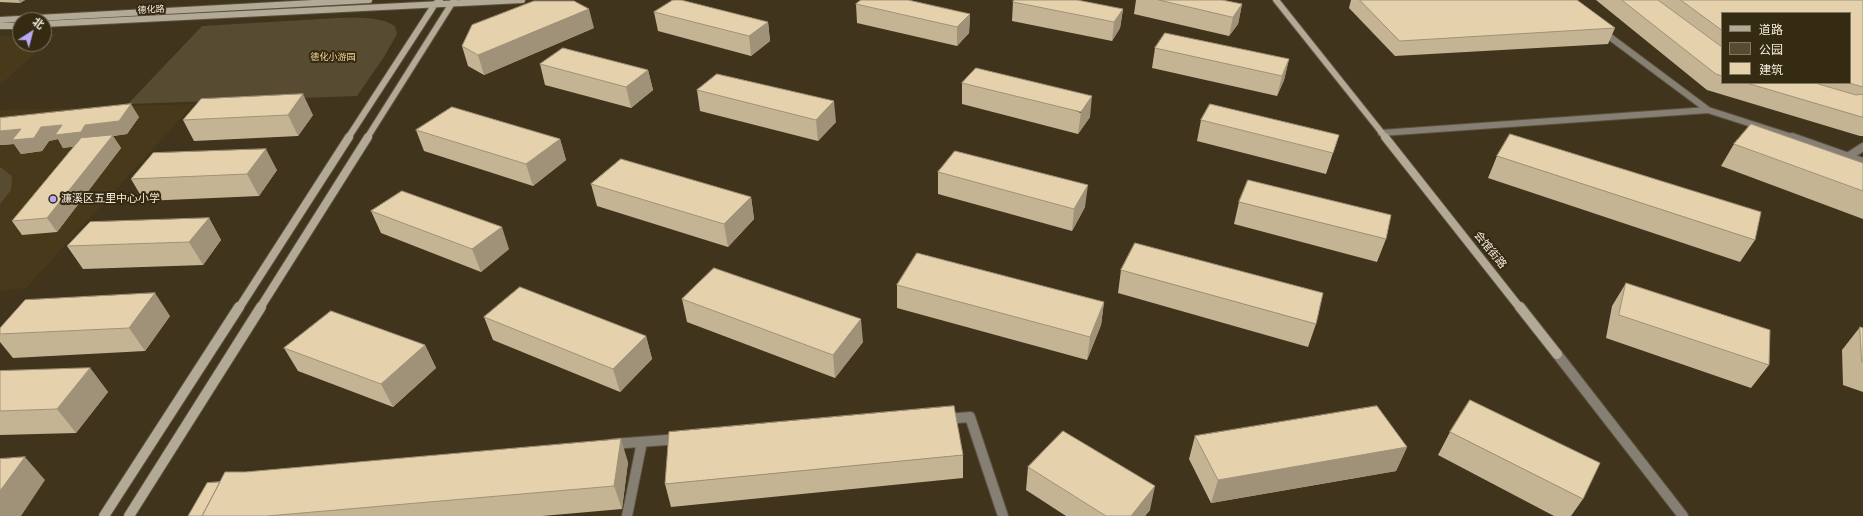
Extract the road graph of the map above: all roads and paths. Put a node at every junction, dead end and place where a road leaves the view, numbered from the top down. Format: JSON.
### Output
{"nodes":[{"id":1,"x":369,"y":0,"type":"edge"},
{"id":2,"x":522,"y":0,"type":"edge"},
{"id":3,"x":1276,"y":0,"type":"edge"},
{"id":4,"x":438,"y":2,"type":"edge"},
{"id":5,"x":452,"y":2,"type":"edge"},
{"id":6,"x":0,"y":20,"type":"edge"},
{"id":7,"x":52,"y":24,"type":"edge"},
{"id":8,"x":0,"y":26,"type":"edge"},
{"id":9,"x":12,"y":26,"type":"edge"},
{"id":10,"x":1597,"y":28,"type":"edge"},
{"id":11,"x":1708,"y":110,"type":"junction"},
{"id":12,"x":1381,"y":133,"type":"junction"},
{"id":13,"x":1863,"y":147,"type":"edge"},
{"id":14,"x":1849,"y":156,"type":"junction"},
{"id":15,"x":1863,"y":162,"type":"edge"},
{"id":16,"x":939,"y":420,"type":"edge"},
{"id":17,"x":689,"y":438,"type":"edge"},
{"id":18,"x":642,"y":442,"type":"junction"},
{"id":19,"x":603,"y":445,"type":"edge"},
{"id":20,"x":104,"y":516,"type":"edge"},
{"id":21,"x":129,"y":516,"type":"edge"},
{"id":22,"x":627,"y":516,"type":"edge"},
{"id":23,"x":1003,"y":516,"type":"edge"},
{"id":24,"x":1683,"y":516,"type":"edge"}],
"edges":[{"from":1,"to":6,"type":"street","name":"德化路"},
{"from":2,"to":5,"type":"street","name":"德化路"},
{"from":3,"to":12,"type":"street","name":"会馆街路"},
{"from":4,"to":5,"type":"street","name":"德化路"},
{"from":4,"to":7,"type":"street","name":"德化路"},
{"from":4,"to":20,"type":"street"},
{"from":5,"to":21,"type":"street"},
{"from":8,"to":9,"type":"street"},
{"from":10,"to":11,"type":"street"},
{"from":11,"to":12,"type":"street"},
{"from":11,"to":14,"type":"street"},
{"from":12,"to":24,"type":"street","name":"会馆街路"},
{"from":13,"to":14,"type":"street"},
{"from":14,"to":15,"type":"street"},
{"from":16,"to":23,"type":"street"},
{"from":17,"to":18,"type":"street"},
{"from":18,"to":19,"type":"street"},
{"from":18,"to":22,"type":"street"}]}
